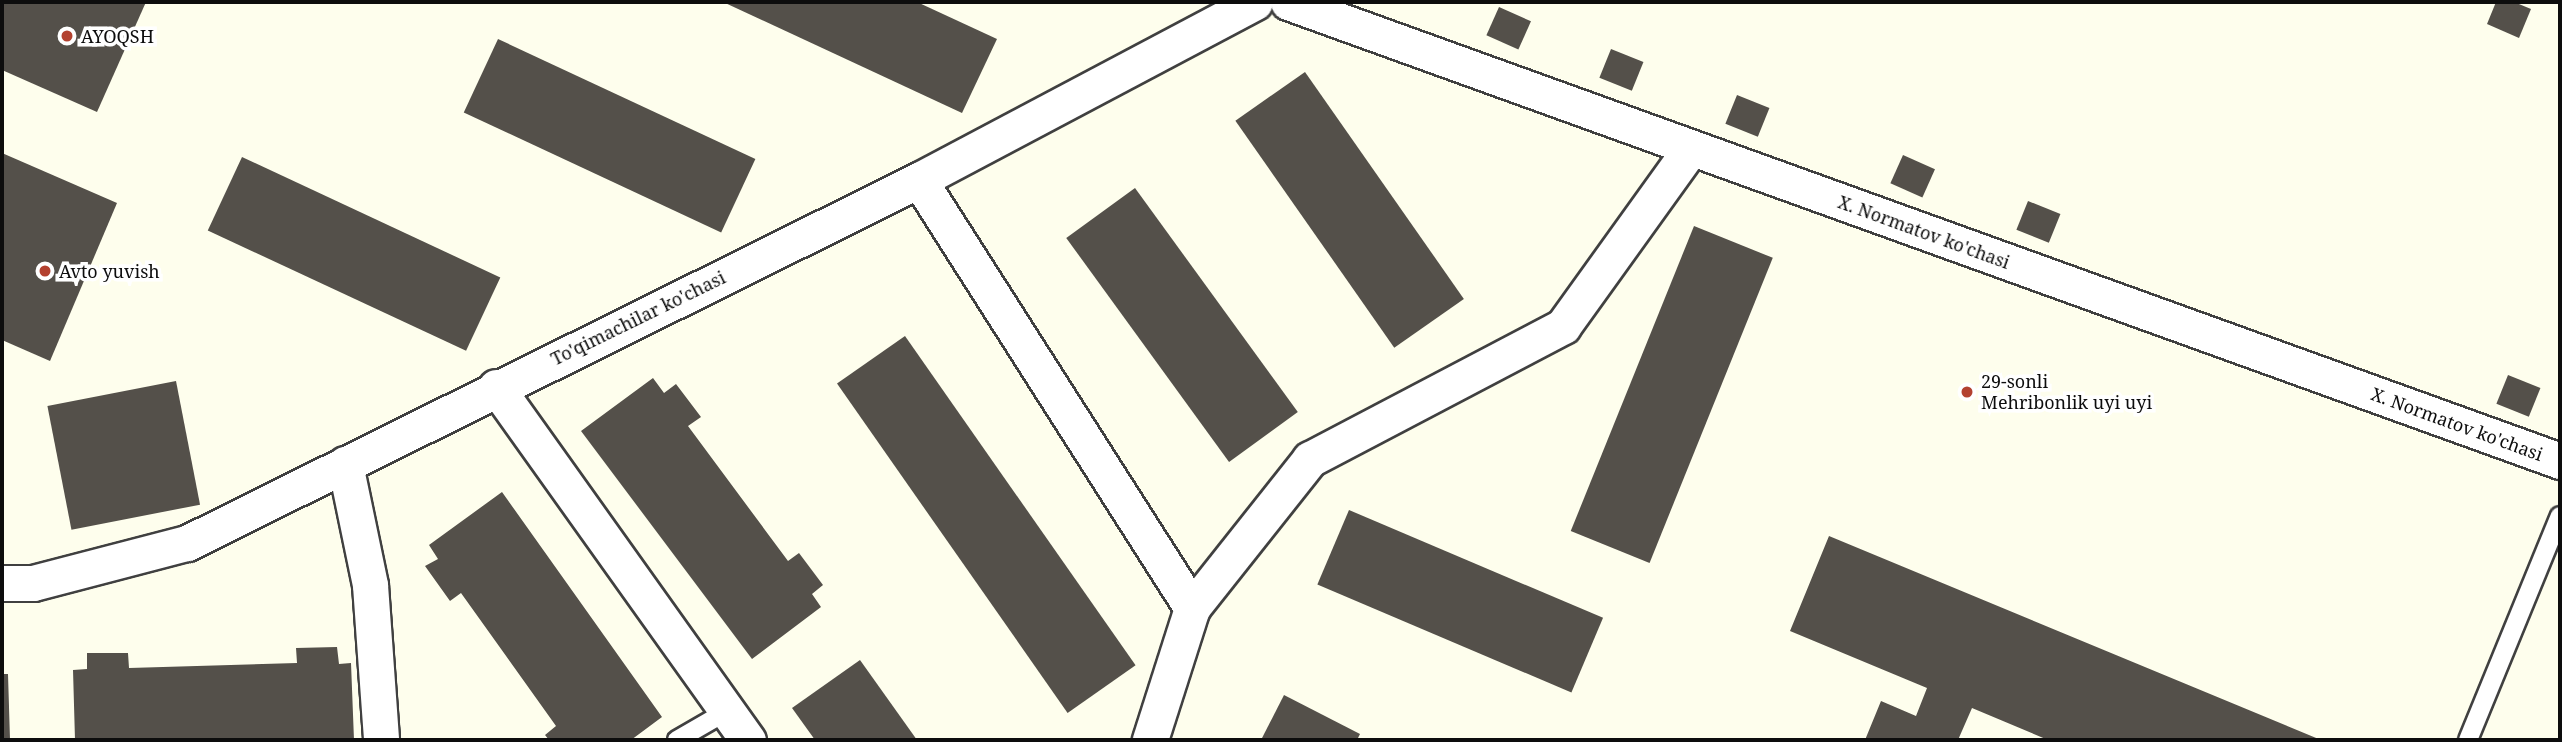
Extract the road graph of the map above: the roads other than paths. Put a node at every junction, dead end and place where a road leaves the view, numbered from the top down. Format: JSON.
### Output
{"nodes":[{"id":1,"x":1255,"y":2,"type":"edge"},
{"id":2,"x":1288,"y":2,"type":"edge"},
{"id":3,"x":1692,"y":148,"type":"junction"},
{"id":4,"x":919,"y":180,"type":"junction"},
{"id":5,"x":496,"y":387,"type":"junction"},
{"id":6,"x":2560,"y":461,"type":"edge"},
{"id":7,"x":345,"y":464,"type":"junction"},
{"id":8,"x":2560,"y":516,"type":"edge"},
{"id":9,"x":2,"y":583,"type":"edge"},
{"id":10,"x":1192,"y":608,"type":"junction"},
{"id":11,"x":727,"y":711,"type":"junction"},
{"id":12,"x":381,"y":740,"type":"edge"},
{"id":13,"x":677,"y":740,"type":"edge"},
{"id":14,"x":748,"y":740,"type":"edge"},
{"id":15,"x":1150,"y":740,"type":"edge"},
{"id":16,"x":2468,"y":740,"type":"edge"}],
"edges":[{"from":1,"to":4,"type":"street","name":"To'qimachilar ko'chasi"},
{"from":2,"to":3,"type":"street","name":"X. Normatov ko'chasi"},
{"from":3,"to":6,"type":"street","name":"X. Normatov ko'chasi"},
{"from":3,"to":10,"type":"street"},
{"from":4,"to":5,"type":"street","name":"To'qimachilar ko'chasi"},
{"from":4,"to":10,"type":"street"},
{"from":5,"to":7,"type":"street","name":"To'qimachilar ko'chasi"},
{"from":5,"to":11,"type":"street"},
{"from":7,"to":9,"type":"street","name":"To'qimachilar ko'chasi"},
{"from":7,"to":12,"type":"street"},
{"from":8,"to":16,"type":"lane"},
{"from":10,"to":15,"type":"street"},
{"from":11,"to":13,"type":"lane"},
{"from":11,"to":14,"type":"street"}]}
